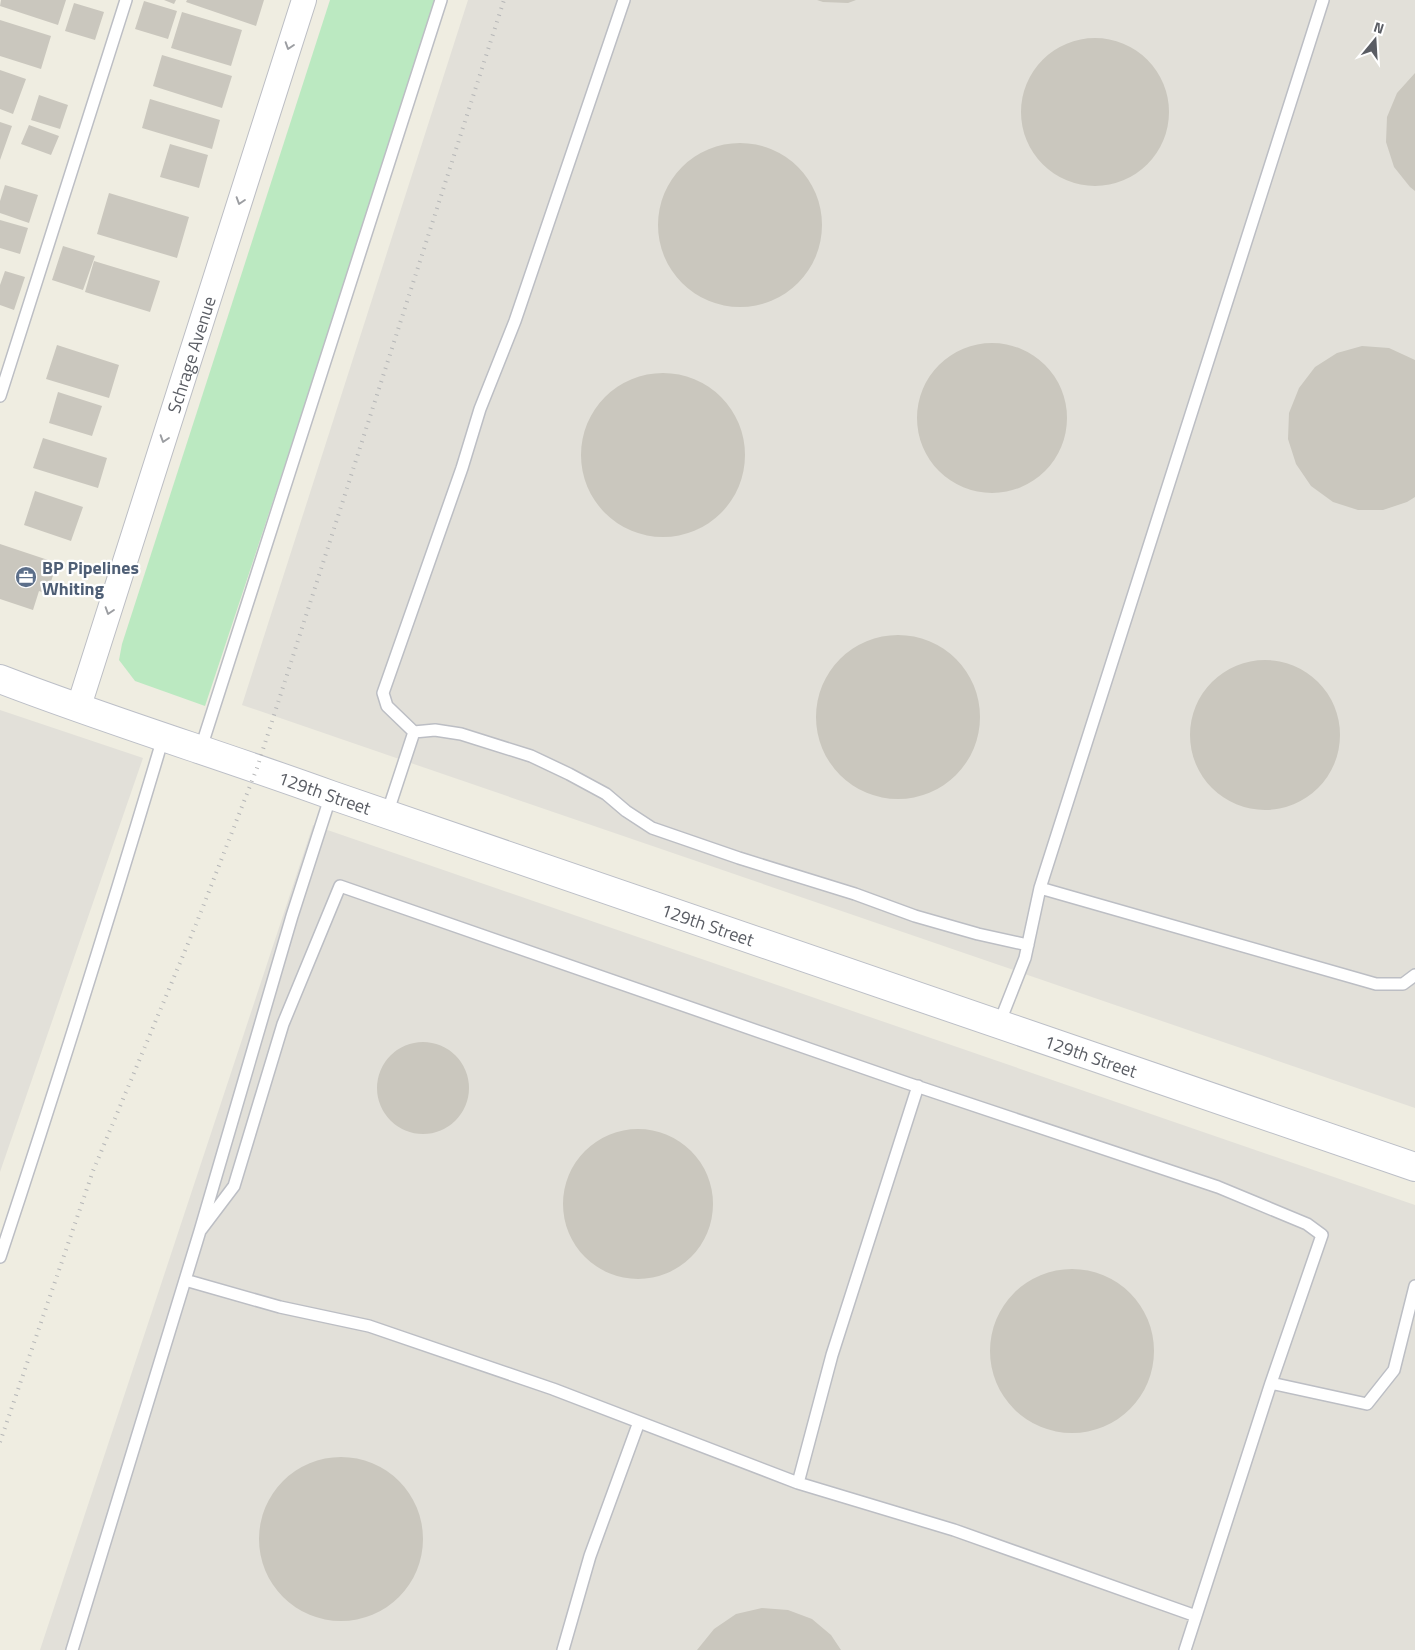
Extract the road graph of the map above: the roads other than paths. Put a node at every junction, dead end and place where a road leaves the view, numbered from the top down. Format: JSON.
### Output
{"nodes":[{"id":1,"x":126,"y":0,"type":"edge"},
{"id":2,"x":304,"y":0,"type":"edge"},
{"id":3,"x":441,"y":0,"type":"edge"},
{"id":4,"x":624,"y":0,"type":"edge"},
{"id":5,"x":1323,"y":0,"type":"edge"},
{"id":6,"x":0,"y":396,"type":"edge"},
{"id":7,"x":0,"y":679,"type":"edge"},
{"id":8,"x":78,"y":709,"type":"junction"},
{"id":9,"x":414,"y":732,"type":"junction"},
{"id":10,"x":163,"y":738,"type":"junction"},
{"id":11,"x":200,"y":751,"type":"junction"},
{"id":12,"x":331,"y":795,"type":"junction"},
{"id":13,"x":386,"y":814,"type":"junction"},
{"id":14,"x":1040,"y":888,"type":"junction"},
{"id":15,"x":1028,"y":945,"type":"junction"},
{"id":16,"x":1415,"y":975,"type":"edge"},
{"id":17,"x":999,"y":1024,"type":"junction"},
{"id":18,"x":918,"y":1086,"type":"junction"},
{"id":19,"x":1415,"y":1167,"type":"edge"},
{"id":20,"x":200,"y":1231,"type":"junction"},
{"id":21,"x":0,"y":1257,"type":"edge"},
{"id":22,"x":185,"y":1280,"type":"junction"},
{"id":23,"x":1415,"y":1286,"type":"edge"},
{"id":24,"x":1271,"y":1383,"type":"junction"},
{"id":25,"x":639,"y":1422,"type":"junction"},
{"id":26,"x":798,"y":1483,"type":"junction"},
{"id":27,"x":1196,"y":1616,"type":"junction"},
{"id":28,"x":72,"y":1650,"type":"edge"},
{"id":29,"x":563,"y":1650,"type":"edge"},
{"id":30,"x":1185,"y":1650,"type":"edge"}],
"edges":[{"from":1,"to":6,"type":"lane"},
{"from":2,"to":8,"type":"street","name":"Schrage Avenue","one_way":true},
{"from":3,"to":11,"type":"lane"},
{"from":4,"to":9,"type":"lane"},
{"from":5,"to":14,"type":"lane"},
{"from":7,"to":8,"type":"main road","name":"129th Street"},
{"from":8,"to":10,"type":"main road","name":"129th Street"},
{"from":9,"to":13,"type":"lane"},
{"from":9,"to":15,"type":"lane"},
{"from":10,"to":11,"type":"main road","name":"129th Street"},
{"from":10,"to":21,"type":"lane"},
{"from":11,"to":12,"type":"main road","name":"129th Street"},
{"from":12,"to":13,"type":"main road","name":"129th Street"},
{"from":12,"to":20,"type":"lane"},
{"from":13,"to":17,"type":"main road","name":"129th Street"},
{"from":14,"to":15,"type":"lane"},
{"from":14,"to":16,"type":"lane"},
{"from":15,"to":17,"type":"lane"},
{"from":17,"to":19,"type":"main road","name":"129th Street"},
{"from":18,"to":20,"type":"lane"},
{"from":18,"to":24,"type":"lane"},
{"from":18,"to":26,"type":"lane"},
{"from":20,"to":22,"type":"lane"},
{"from":22,"to":25,"type":"lane"},
{"from":22,"to":28,"type":"lane"},
{"from":23,"to":24,"type":"lane"},
{"from":24,"to":27,"type":"lane"},
{"from":25,"to":26,"type":"lane"},
{"from":25,"to":29,"type":"lane"},
{"from":26,"to":27,"type":"lane"},
{"from":27,"to":30,"type":"lane"}]}
